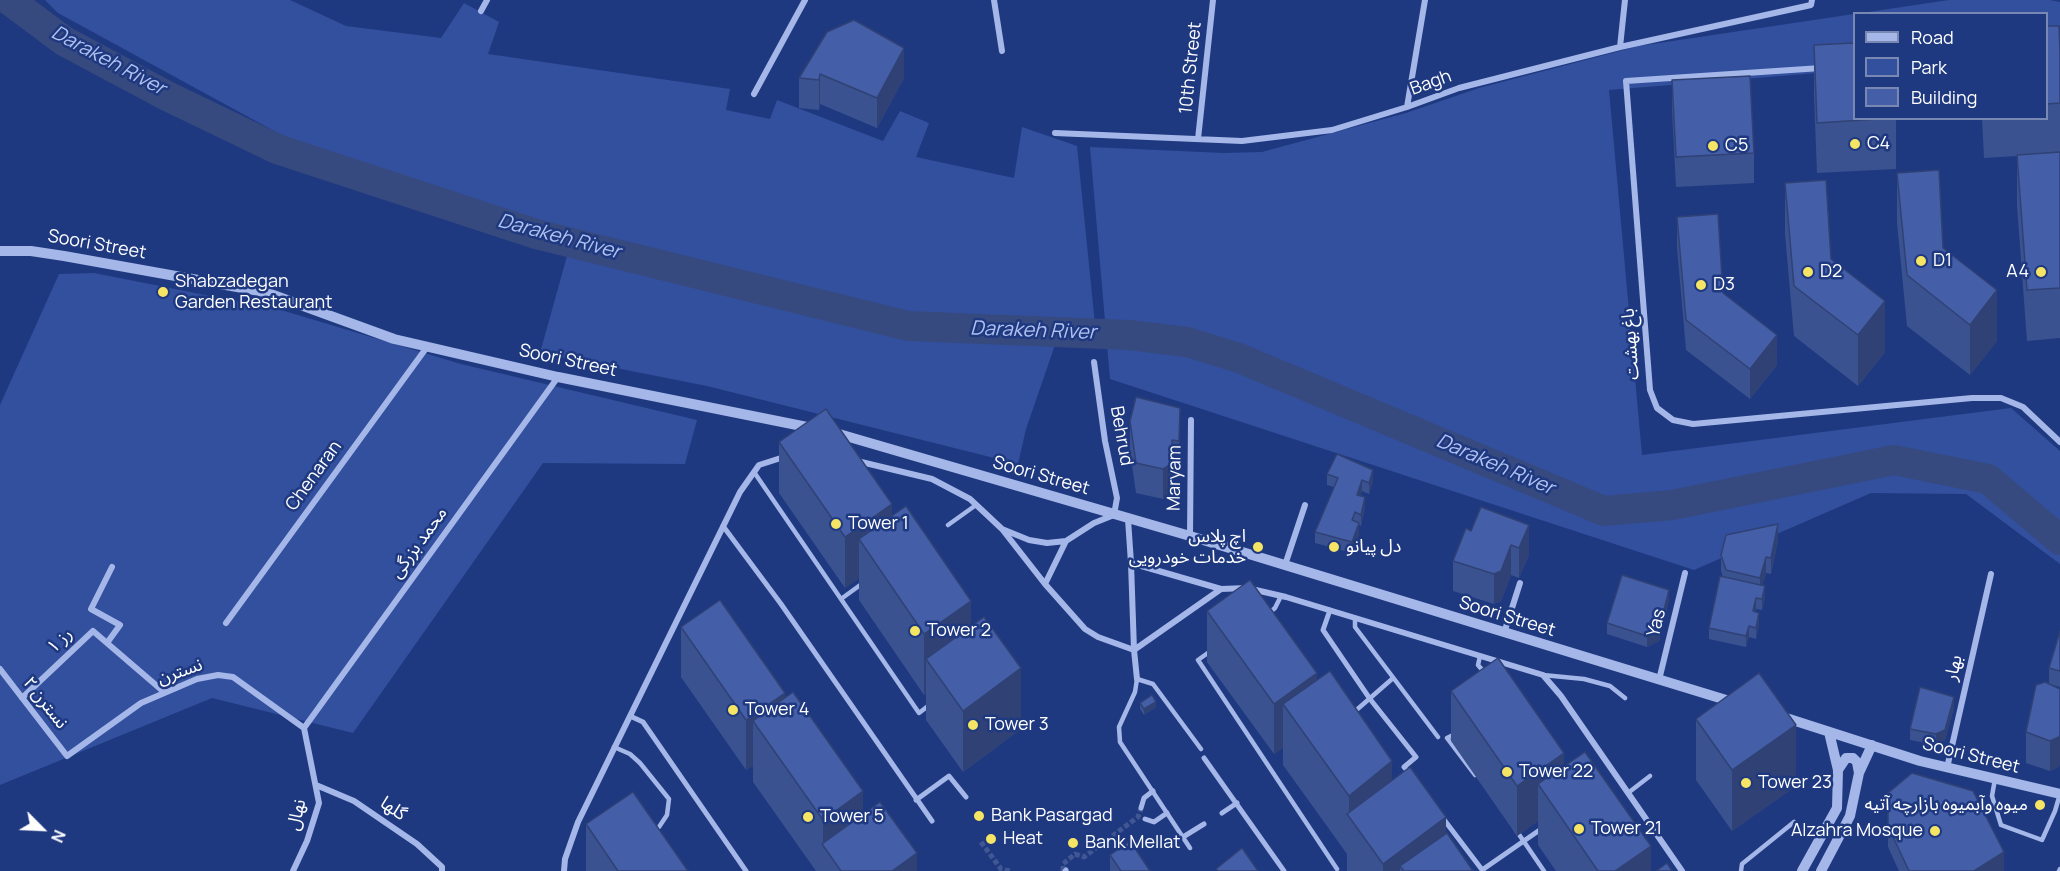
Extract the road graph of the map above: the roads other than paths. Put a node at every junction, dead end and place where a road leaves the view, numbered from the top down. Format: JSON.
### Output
{"nodes":[{"id":1,"x":487,"y":0,"type":"edge"},
{"id":2,"x":805,"y":0,"type":"edge"},
{"id":3,"x":994,"y":0,"type":"edge"},
{"id":4,"x":1213,"y":0,"type":"edge"},
{"id":5,"x":1425,"y":0,"type":"edge"},
{"id":6,"x":1625,"y":0,"type":"edge"},
{"id":7,"x":1812,"y":2,"type":"edge"},
{"id":8,"x":481,"y":10,"type":"dead end"},
{"id":9,"x":1620,"y":47,"type":"junction"},
{"id":10,"x":1002,"y":51,"type":"dead end"},
{"id":11,"x":1832,"y":68,"type":"edge"},
{"id":12,"x":754,"y":94,"type":"dead end"},
{"id":13,"x":1407,"y":107,"type":"junction"},
{"id":14,"x":1055,"y":133,"type":"dead end"},
{"id":15,"x":1198,"y":139,"type":"junction"},
{"id":16,"x":0,"y":251,"type":"edge"},
{"id":17,"x":427,"y":347,"type":"junction"},
{"id":18,"x":1094,"y":362,"type":"dead end"},
{"id":19,"x":558,"y":377,"type":"junction"},
{"id":20,"x":1191,"y":420,"type":"dead end"},
{"id":21,"x":2060,"y":442,"type":"edge"},
{"id":22,"x":788,"y":456,"type":"edge"},
{"id":23,"x":847,"y":459,"type":"edge"},
{"id":24,"x":754,"y":472,"type":"junction"},
{"id":25,"x":976,"y":505,"type":"junction"},
{"id":26,"x":1305,"y":505,"type":"dead end"},
{"id":27,"x":1114,"y":515,"type":"junction"},
{"id":28,"x":1128,"y":519,"type":"junction"},
{"id":29,"x":948,"y":525,"type":"dead end"},
{"id":30,"x":723,"y":526,"type":"junction"},
{"id":31,"x":1002,"y":529,"type":"junction"},
{"id":32,"x":1190,"y":536,"type":"junction"},
{"id":33,"x":1066,"y":541,"type":"junction"},
{"id":34,"x":1131,"y":563,"type":"junction"},
{"id":35,"x":1285,"y":565,"type":"junction"},
{"id":36,"x":112,"y":567,"type":"dead end"},
{"id":37,"x":1685,"y":573,"type":"dead end"},
{"id":38,"x":1991,"y":574,"type":"dead end"},
{"id":39,"x":870,"y":579,"type":"edge"},
{"id":40,"x":1520,"y":583,"type":"dead end"},
{"id":41,"x":1045,"y":584,"type":"junction"},
{"id":42,"x":1221,"y":589,"type":"junction"},
{"id":43,"x":1281,"y":596,"type":"junction"},
{"id":44,"x":842,"y":599,"type":"junction"},
{"id":45,"x":1329,"y":610,"type":"junction"},
{"id":46,"x":1262,"y":618,"type":"edge"},
{"id":47,"x":1355,"y":618,"type":"junction"},
{"id":48,"x":226,"y":623,"type":"dead end"},
{"id":49,"x":1504,"y":633,"type":"junction"},
{"id":50,"x":107,"y":643,"type":"junction"},
{"id":51,"x":1216,"y":647,"type":"edge"},
{"id":52,"x":1134,"y":650,"type":"junction"},
{"id":53,"x":1480,"y":656,"type":"junction"},
{"id":54,"x":0,"y":669,"type":"edge"},
{"id":55,"x":1544,"y":675,"type":"junction"},
{"id":56,"x":1137,"y":679,"type":"junction"},
{"id":57,"x":1392,"y":679,"type":"junction"},
{"id":58,"x":1659,"y":680,"type":"junction"},
{"id":59,"x":1490,"y":681,"type":"edge"},
{"id":60,"x":164,"y":692,"type":"junction"},
{"id":61,"x":22,"y":698,"type":"junction"},
{"id":62,"x":1625,"y":698,"type":"dead end"},
{"id":63,"x":1370,"y":699,"type":"junction"},
{"id":64,"x":928,"y":706,"type":"edge"},
{"id":65,"x":1746,"y":706,"type":"edge"},
{"id":66,"x":1767,"y":712,"type":"edge"},
{"id":67,"x":1352,"y":714,"type":"edge"},
{"id":68,"x":630,"y":716,"type":"junction"},
{"id":69,"x":304,"y":728,"type":"junction"},
{"id":70,"x":1457,"y":732,"type":"edge"},
{"id":71,"x":1829,"y":732,"type":"junction"},
{"id":72,"x":1438,"y":737,"type":"dead end"},
{"id":73,"x":1872,"y":745,"type":"junction"},
{"id":74,"x":614,"y":747,"type":"junction"},
{"id":75,"x":1201,"y":749,"type":"dead end"},
{"id":76,"x":67,"y":756,"type":"joint"},
{"id":77,"x":1204,"y":758,"type":"dead end"},
{"id":78,"x":1947,"y":768,"type":"junction"},
{"id":79,"x":1838,"y":770,"type":"junction"},
{"id":80,"x":1859,"y":773,"type":"junction"},
{"id":81,"x":1411,"y":776,"type":"edge"},
{"id":82,"x":1650,"y":776,"type":"dead end"},
{"id":83,"x":1617,"y":777,"type":"junction"},
{"id":84,"x":1995,"y":779,"type":"junction"},
{"id":85,"x":1608,"y":784,"type":"edge"},
{"id":86,"x":316,"y":785,"type":"junction"},
{"id":87,"x":1482,"y":785,"type":"dead end"},
{"id":88,"x":1153,"y":791,"type":"junction"},
{"id":89,"x":1628,"y":793,"type":"junction"},
{"id":90,"x":2060,"y":794,"type":"edge"},
{"id":91,"x":966,"y":797,"type":"dead end"},
{"id":92,"x":916,"y":800,"type":"junction"},
{"id":93,"x":1237,"y":803,"type":"junction"},
{"id":94,"x":1141,"y":808,"type":"tunnel mouth"},
{"id":95,"x":1167,"y":813,"type":"junction"},
{"id":96,"x":1222,"y":813,"type":"dead end"},
{"id":97,"x":1440,"y":814,"type":"edge"},
{"id":98,"x":1145,"y":819,"type":"dead end"},
{"id":99,"x":932,"y":821,"type":"dead end"},
{"id":100,"x":1510,"y":822,"type":"dead end"},
{"id":101,"x":1551,"y":822,"type":"edge"},
{"id":102,"x":1794,"y":822,"type":"dead end"},
{"id":103,"x":1204,"y":824,"type":"dead end"},
{"id":104,"x":659,"y":827,"type":"edge"},
{"id":105,"x":1184,"y":837,"type":"junction"},
{"id":106,"x":1524,"y":841,"type":"junction"},
{"id":107,"x":1190,"y":848,"type":"dead end"},
{"id":108,"x":1337,"y":869,"type":"dead end"},
{"id":109,"x":1483,"y":870,"type":"edge"},
{"id":110,"x":293,"y":871,"type":"edge"},
{"id":111,"x":442,"y":871,"type":"edge"},
{"id":112,"x":564,"y":871,"type":"edge"},
{"id":113,"x":746,"y":871,"type":"edge"},
{"id":114,"x":1284,"y":871,"type":"edge"},
{"id":115,"x":1544,"y":871,"type":"edge"},
{"id":116,"x":1682,"y":871,"type":"edge"},
{"id":117,"x":1741,"y":871,"type":"edge"},
{"id":118,"x":1802,"y":871,"type":"edge"},
{"id":119,"x":1821,"y":871,"type":"edge"}],
"edges":[{"from":1,"to":8,"type":"street"},
{"from":2,"to":12,"type":"street"},
{"from":3,"to":10,"type":"street"},
{"from":4,"to":15,"type":"street","name":"10th Street"},
{"from":5,"to":13,"type":"street"},
{"from":6,"to":9,"type":"street"},
{"from":7,"to":9,"type":"street","name":"Bagh"},
{"from":9,"to":13,"type":"street","name":"Bagh"},
{"from":11,"to":21,"type":"street","name":"باغ بهشت"},
{"from":13,"to":15,"type":"street","name":"Bagh"},
{"from":14,"to":15,"type":"street","name":"Bagh"},
{"from":16,"to":17,"type":"street","name":"Soori Street"},
{"from":17,"to":19,"type":"street","name":"Soori Street"},
{"from":17,"to":48,"type":"street","name":"Chenaran"},
{"from":18,"to":27,"type":"street","name":"Behrud"},
{"from":19,"to":27,"type":"street","name":"Soori Street"},
{"from":19,"to":69,"type":"street","name":"محمد بزرگی"},
{"from":20,"to":32,"type":"street","name":"Maryam"},
{"from":22,"to":24,"type":"street"},
{"from":23,"to":25,"type":"street"},
{"from":24,"to":30,"type":"street"},
{"from":24,"to":44,"type":"lane"},
{"from":25,"to":29,"type":"lane"},
{"from":25,"to":31,"type":"street"},
{"from":26,"to":35,"type":"street"},
{"from":27,"to":28,"type":"street","name":"Soori Street"},
{"from":27,"to":33,"type":"street"},
{"from":28,"to":32,"type":"street","name":"Soori Street"},
{"from":28,"to":34,"type":"street"},
{"from":30,"to":68,"type":"street"},
{"from":30,"to":92,"type":"street"},
{"from":31,"to":33,"type":"street"},
{"from":31,"to":41,"type":"street"},
{"from":32,"to":35,"type":"street","name":"Soori Street"},
{"from":33,"to":41,"type":"street"},
{"from":34,"to":42,"type":"street"},
{"from":34,"to":52,"type":"street"},
{"from":35,"to":49,"type":"street","name":"Soori Street"},
{"from":36,"to":50,"type":"street"},
{"from":37,"to":58,"type":"street","name":"Yas"},
{"from":38,"to":78,"type":"street","name":"بهار"},
{"from":39,"to":44,"type":"lane"},
{"from":40,"to":49,"type":"street"},
{"from":41,"to":52,"type":"street"},
{"from":42,"to":43,"type":"street"},
{"from":42,"to":52,"type":"street"},
{"from":43,"to":45,"type":"street"},
{"from":43,"to":46,"type":"lane"},
{"from":44,"to":64,"type":"lane"},
{"from":45,"to":47,"type":"street"},
{"from":45,"to":63,"type":"street"},
{"from":47,"to":53,"type":"street"},
{"from":47,"to":57,"type":"lane"},
{"from":49,"to":58,"type":"street","name":"Soori Street"},
{"from":50,"to":60,"type":"street"},
{"from":50,"to":61,"type":"street","name":"رز ۱"},
{"from":51,"to":108,"type":"lane"},
{"from":52,"to":56,"type":"street"},
{"from":53,"to":55,"type":"street"},
{"from":53,"to":59,"type":"lane"},
{"from":54,"to":61,"type":"street","name":"نسترن ۲"},
{"from":55,"to":62,"type":"lane"},
{"from":55,"to":83,"type":"street"},
{"from":56,"to":75,"type":"lane"},
{"from":56,"to":88,"type":"lane"},
{"from":57,"to":63,"type":"lane"},
{"from":57,"to":72,"type":"lane"},
{"from":58,"to":65,"type":"street","name":"Soori Street"},
{"from":60,"to":69,"type":"street","name":"نسترن"},
{"from":60,"to":76,"type":"street","name":"نسترن"},
{"from":61,"to":76,"type":"street","name":"نسترن ۲"},
{"from":63,"to":67,"type":"lane"},
{"from":63,"to":81,"type":"street"},
{"from":66,"to":71,"type":"street","name":"Soori Street"},
{"from":68,"to":74,"type":"street"},
{"from":68,"to":113,"type":"street"},
{"from":69,"to":86,"type":"street","name":"نهال"},
{"from":70,"to":87,"type":"lane"},
{"from":71,"to":73,"type":"street","name":"Soori Street"},
{"from":71,"to":79,"type":"street"},
{"from":73,"to":78,"type":"street","name":"Soori Street"},
{"from":73,"to":80,"type":"street"},
{"from":74,"to":104,"type":"lane"},
{"from":74,"to":112,"type":"street"},
{"from":77,"to":93,"type":"street"},
{"from":78,"to":84,"type":"street","name":"Soori Street"},
{"from":79,"to":80,"type":"street"},
{"from":79,"to":118,"type":"street"},
{"from":80,"to":119,"type":"street"},
{"from":82,"to":89,"type":"lane"},
{"from":83,"to":85,"type":"street"},
{"from":83,"to":89,"type":"street"},
{"from":84,"to":90,"type":"street","name":"Soori Street"},
{"from":84,"to":90,"type":"lane"},
{"from":86,"to":110,"type":"street","name":"نهال"},
{"from":86,"to":111,"type":"street","name":"گلها"},
{"from":88,"to":94,"type":"street"},
{"from":88,"to":95,"type":"lane"},
{"from":89,"to":116,"type":"street"},
{"from":91,"to":92,"type":"street"},
{"from":92,"to":99,"type":"street"},
{"from":93,"to":96,"type":"street"},
{"from":93,"to":114,"type":"street"},
{"from":95,"to":98,"type":"street"},
{"from":95,"to":105,"type":"lane"},
{"from":97,"to":109,"type":"street"},
{"from":100,"to":106,"type":"lane"},
{"from":101,"to":106,"type":"street"},
{"from":102,"to":117,"type":"lane"},
{"from":103,"to":105,"type":"street"},
{"from":105,"to":107,"type":"lane"},
{"from":106,"to":109,"type":"street"},
{"from":106,"to":115,"type":"lane"}]}
